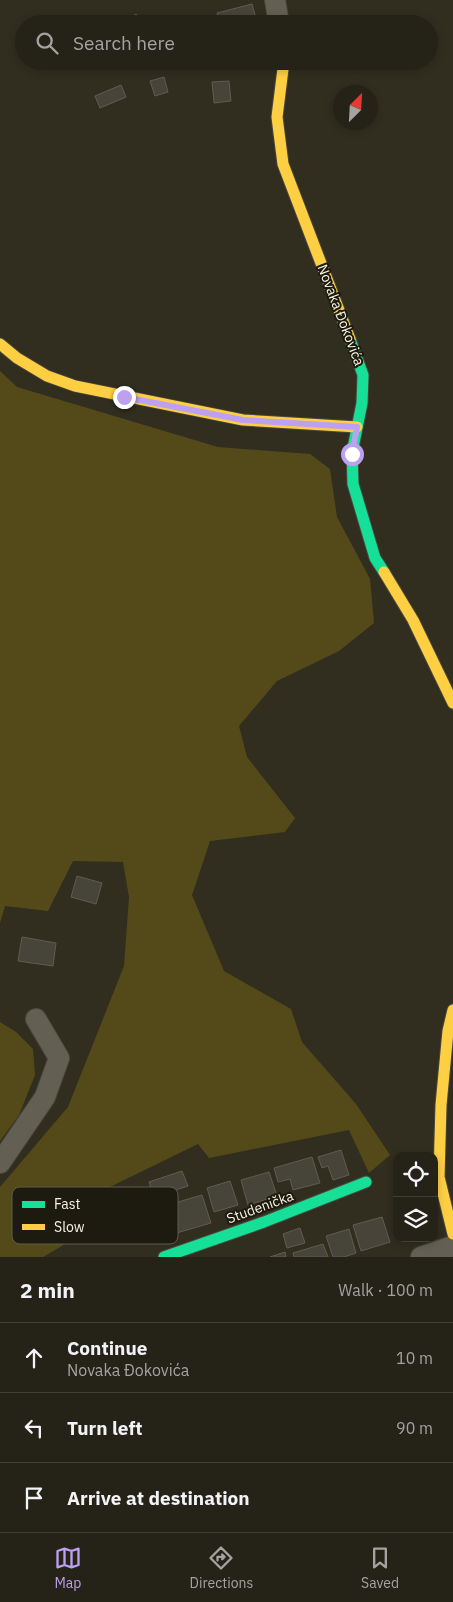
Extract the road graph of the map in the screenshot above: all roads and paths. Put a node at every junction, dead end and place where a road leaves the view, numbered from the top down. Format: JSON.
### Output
{"nodes":[{"id":1,"x":275,"y":0,"type":"edge"},
{"id":2,"x":278,"y":15,"type":"edge"},
{"id":3,"x":283,"y":70,"type":"edge"},
{"id":4,"x":0,"y":344,"type":"edge"},
{"id":5,"x":357,"y":427,"type":"junction"},
{"id":6,"x":453,"y":703,"type":"edge"},
{"id":7,"x":453,"y":1010,"type":"edge"},
{"id":8,"x":36,"y":1018,"type":"dead end"},
{"id":9,"x":0,"y":1163,"type":"edge"},
{"id":10,"x":366,"y":1182,"type":"dead end"},
{"id":11,"x":453,"y":1234,"type":"edge"},
{"id":12,"x":453,"y":1246,"type":"edge"},
{"id":13,"x":164,"y":1257,"type":"edge"},
{"id":14,"x":421,"y":1257,"type":"edge"}],
"edges":[{"from":1,"to":2,"type":"street"},
{"from":3,"to":5,"type":"street","name":"Novaka Ðokovića"},
{"from":4,"to":5,"type":"street"},
{"from":5,"to":6,"type":"street","name":"Novaka Ðokovića"},
{"from":7,"to":11,"type":"street"},
{"from":8,"to":9,"type":"street"},
{"from":10,"to":13,"type":"street","name":"Studenička"},
{"from":12,"to":14,"type":"street"}]}
